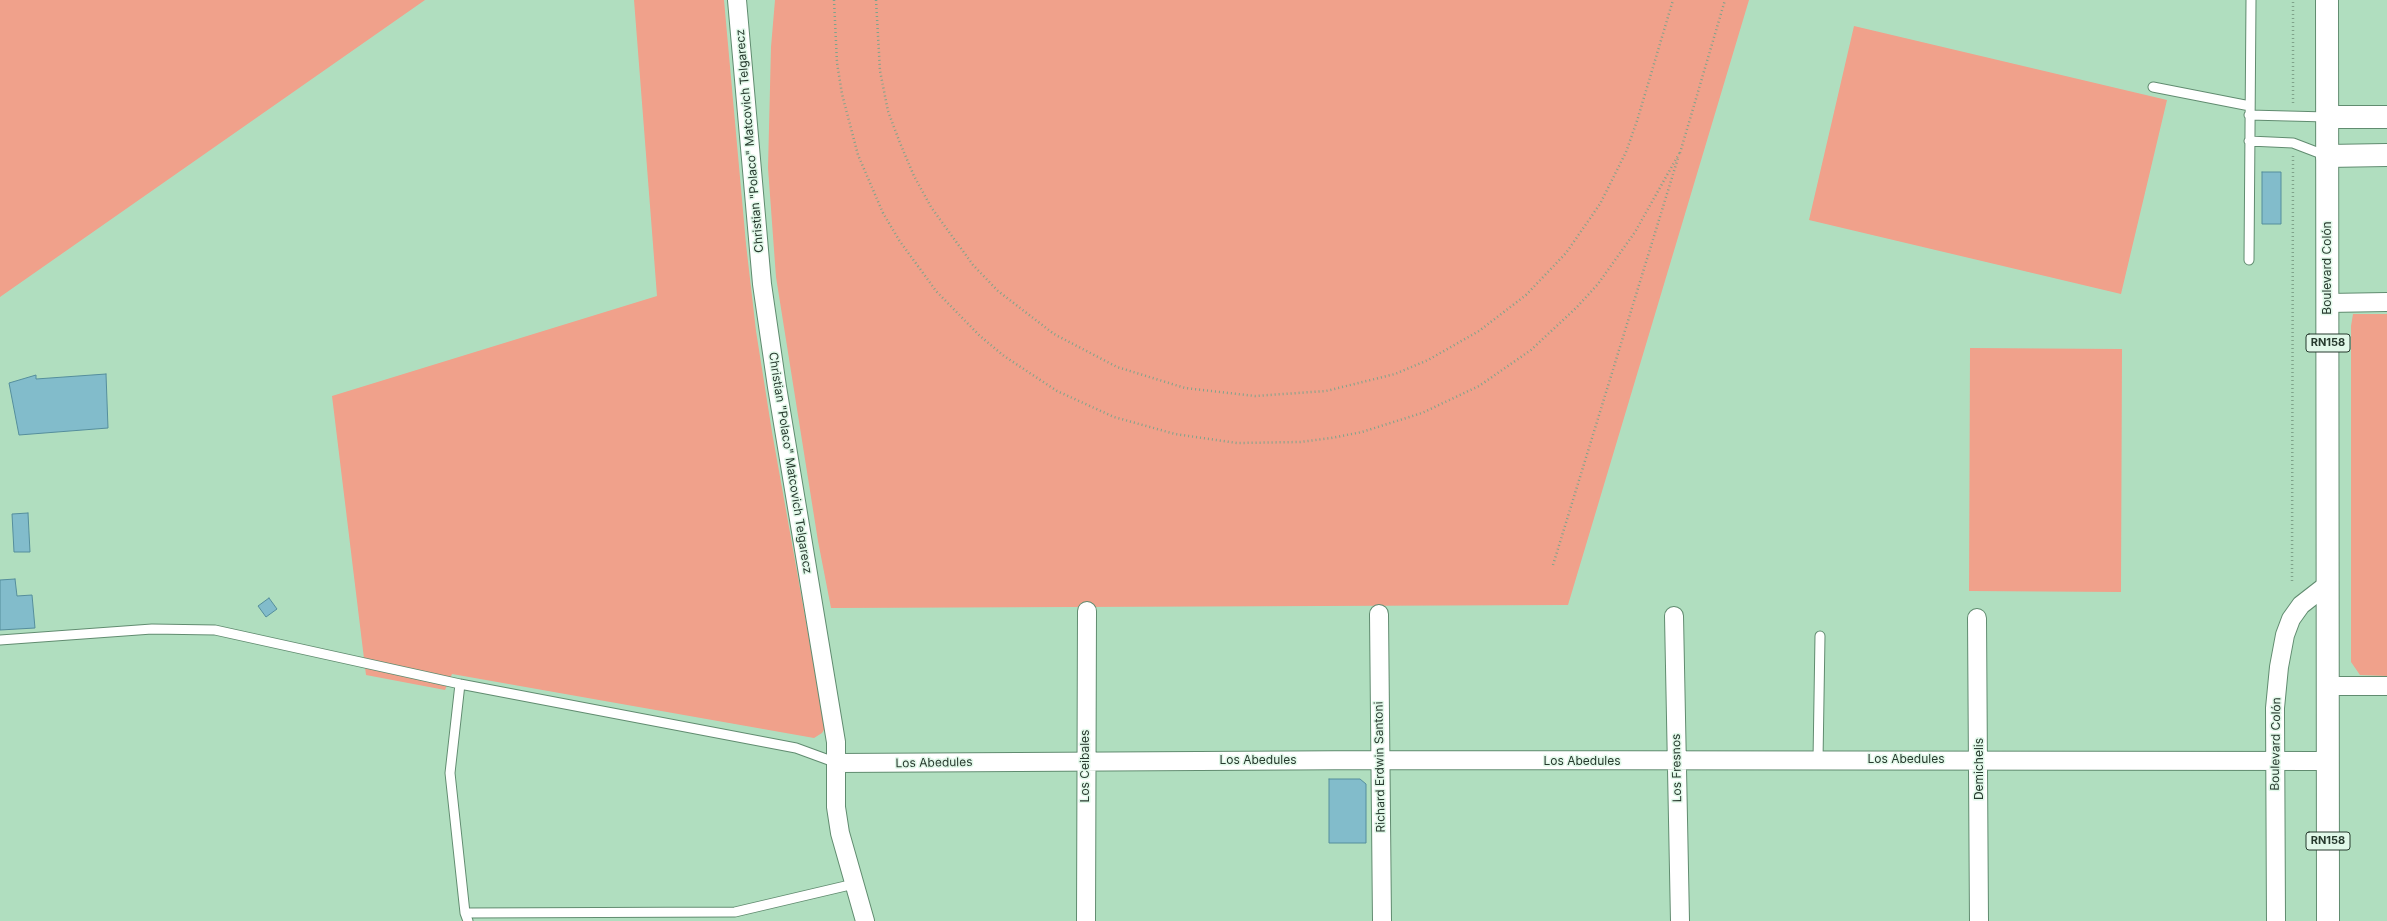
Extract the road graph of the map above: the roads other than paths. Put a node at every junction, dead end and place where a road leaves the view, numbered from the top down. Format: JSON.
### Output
{"nodes":[{"id":1,"x":737,"y":0,"type":"edge"},
{"id":2,"x":2252,"y":0,"type":"edge"},
{"id":3,"x":2327,"y":0,"type":"edge"},
{"id":4,"x":2153,"y":87,"type":"dead end"},
{"id":5,"x":2250,"y":111,"type":"junction"},
{"id":6,"x":2327,"y":117,"type":"junction"},
{"id":7,"x":2387,"y":117,"type":"edge"},
{"id":8,"x":2249,"y":140,"type":"junction"},
{"id":9,"x":2327,"y":156,"type":"junction"},
{"id":10,"x":2387,"y":156,"type":"edge"},
{"id":11,"x":2249,"y":260,"type":"dead end"},
{"id":12,"x":2387,"y":302,"type":"edge"},
{"id":13,"x":2328,"y":303,"type":"junction"},
{"id":14,"x":2328,"y":584,"type":"junction"},
{"id":15,"x":1087,"y":611,"type":"dead end"},
{"id":16,"x":1379,"y":614,"type":"dead end"},
{"id":17,"x":1674,"y":616,"type":"dead end"},
{"id":18,"x":1977,"y":618,"type":"dead end"},
{"id":19,"x":1820,"y":636,"type":"dead end"},
{"id":20,"x":0,"y":640,"type":"edge"},
{"id":21,"x":460,"y":684,"type":"junction"},
{"id":22,"x":2328,"y":686,"type":"junction"},
{"id":23,"x":2387,"y":686,"type":"edge"},
{"id":24,"x":1979,"y":759,"type":"junction"},
{"id":25,"x":1380,"y":760,"type":"junction"},
{"id":26,"x":1818,"y":760,"type":"junction"},
{"id":27,"x":1085,"y":761,"type":"junction"},
{"id":28,"x":1677,"y":761,"type":"junction"},
{"id":29,"x":2275,"y":761,"type":"junction"},
{"id":30,"x":2328,"y":761,"type":"junction"},
{"id":31,"x":837,"y":763,"type":"junction"},
{"id":32,"x":854,"y":884,"type":"junction"},
{"id":33,"x":466,"y":917,"type":"edge"},
{"id":34,"x":865,"y":921,"type":"edge"},
{"id":35,"x":1086,"y":921,"type":"edge"},
{"id":36,"x":1382,"y":921,"type":"edge"},
{"id":37,"x":1680,"y":921,"type":"edge"},
{"id":38,"x":1979,"y":921,"type":"edge"},
{"id":39,"x":2276,"y":921,"type":"edge"},
{"id":40,"x":2328,"y":921,"type":"edge"}],
"edges":[{"from":1,"to":31,"type":"street","name":"Christian \"Polaco\" Matcovich Telgarecz"},
{"from":2,"to":5,"type":"lane"},
{"from":3,"to":6,"type":"main road","name":"Boulevard Colón","number":"RN158"},
{"from":4,"to":5,"type":"lane"},
{"from":5,"to":6,"type":"lane"},
{"from":5,"to":8,"type":"lane"},
{"from":6,"to":7,"type":"main road"},
{"from":6,"to":9,"type":"main road","name":"Boulevard Colón","number":"RN158"},
{"from":8,"to":9,"type":"lane"},
{"from":8,"to":11,"type":"lane"},
{"from":9,"to":10,"type":"main road"},
{"from":9,"to":13,"type":"main road","name":"Boulevard Colón","number":"RN158"},
{"from":12,"to":13,"type":"street"},
{"from":13,"to":14,"type":"main road","name":"Boulevard Colón","number":"RN158"},
{"from":14,"to":22,"type":"main road","name":"Boulevard Colón","number":"RN158"},
{"from":14,"to":29,"type":"street","name":"Boulevard Colón"},
{"from":15,"to":27,"type":"street","name":"Los Ceibales"},
{"from":16,"to":25,"type":"street","name":"Richard Erdwin Santoni"},
{"from":17,"to":28,"type":"street","name":"Los Fresnos"},
{"from":18,"to":24,"type":"street","name":"Demichelis"},
{"from":19,"to":26,"type":"lane"},
{"from":20,"to":21,"type":"lane"},
{"from":21,"to":31,"type":"lane"},
{"from":21,"to":33,"type":"lane"},
{"from":22,"to":23,"type":"street"},
{"from":22,"to":30,"type":"main road","name":"Boulevard Colón","number":"RN158"},
{"from":24,"to":26,"type":"street","name":"Los Abedules"},
{"from":24,"to":29,"type":"street","name":"Los Abedules"},
{"from":24,"to":38,"type":"street","name":"Demichelis"},
{"from":25,"to":27,"type":"street","name":"Los Abedules"},
{"from":25,"to":28,"type":"street","name":"Los Abedules"},
{"from":25,"to":36,"type":"street","name":"Richard Erdwin Santoni"},
{"from":26,"to":28,"type":"street","name":"Los Abedules"},
{"from":27,"to":31,"type":"street","name":"Los Abedules"},
{"from":27,"to":35,"type":"street","name":"Los Ceibales"},
{"from":28,"to":37,"type":"street","name":"Los Fresnos"},
{"from":29,"to":30,"type":"street","name":"Los Abedules"},
{"from":29,"to":39,"type":"street","name":"Boulevard Colón"},
{"from":30,"to":40,"type":"main road","name":"Boulevard Colón","number":"RN158"},
{"from":31,"to":32,"type":"street","name":"Christian \"Polaco\" Matcovich Telgarecz"},
{"from":32,"to":33,"type":"lane"},
{"from":32,"to":34,"type":"street","name":"Christian \"Polaco\" Matcovich Telgarecz"}]}
